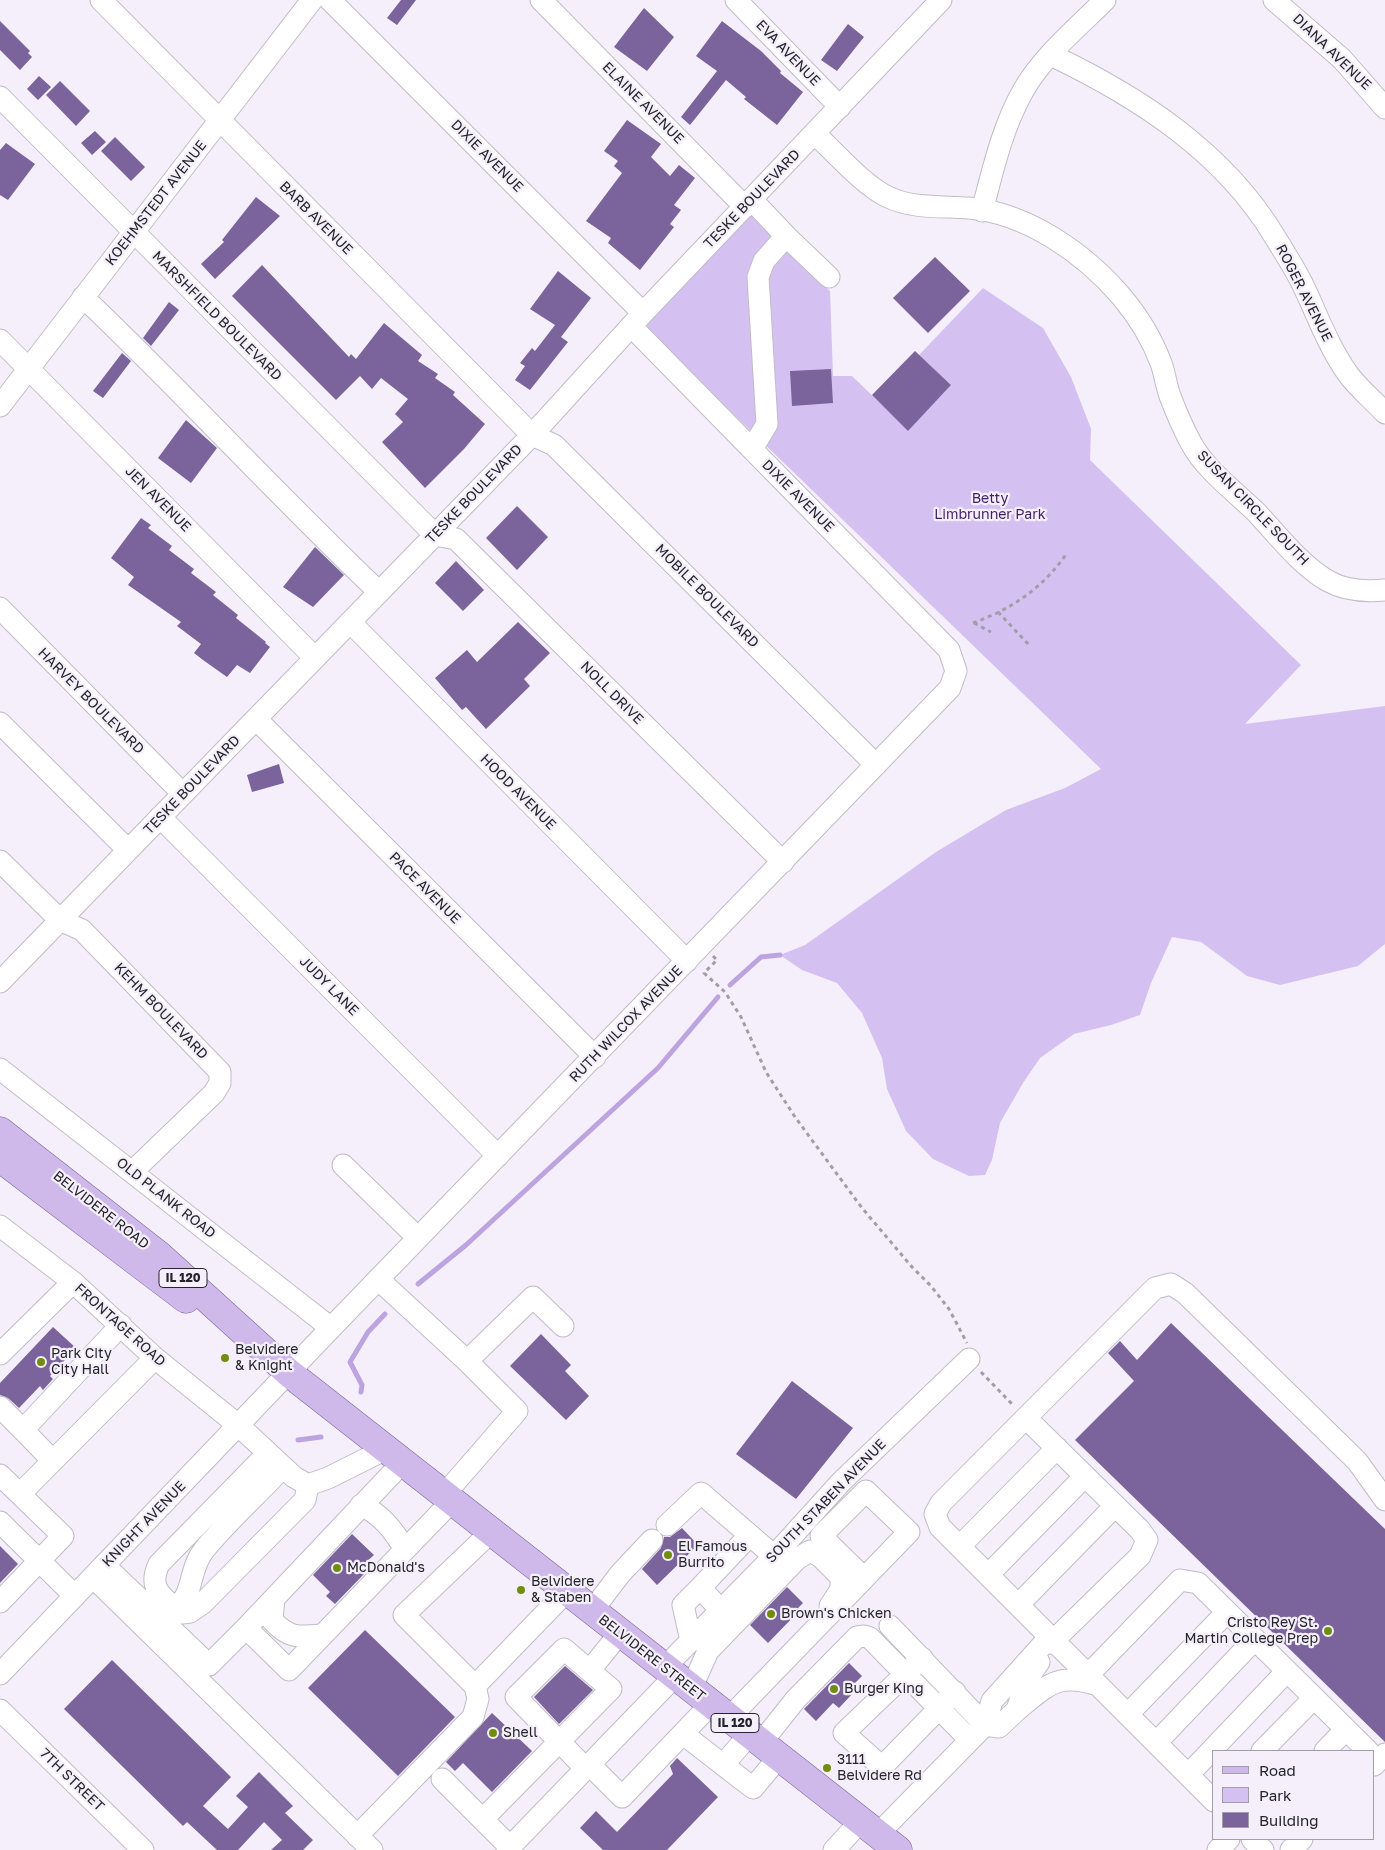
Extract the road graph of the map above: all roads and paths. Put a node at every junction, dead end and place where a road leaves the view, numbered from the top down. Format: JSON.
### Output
{"nodes":[{"id":1,"x":101,"y":0,"type":"edge"},
{"id":2,"x":312,"y":0,"type":"edge"},
{"id":3,"x":330,"y":0,"type":"edge"},
{"id":4,"x":541,"y":0,"type":"edge"},
{"id":5,"x":736,"y":0,"type":"edge"},
{"id":6,"x":1105,"y":0,"type":"edge"},
{"id":7,"x":1274,"y":0,"type":"edge"},
{"id":8,"x":938,"y":1,"type":"edge"},
{"id":9,"x":1051,"y":55,"type":"junction"},
{"id":10,"x":0,"y":98,"type":"edge"},
{"id":11,"x":840,"y":107,"type":"junction"},
{"id":12,"x":1385,"y":108,"type":"edge"},
{"id":13,"x":220,"y":120,"type":"junction"},
{"id":14,"x":815,"y":134,"type":"junction"},
{"id":15,"x":749,"y":203,"type":"junction"},
{"id":16,"x":982,"y":211,"type":"junction"},
{"id":17,"x":134,"y":232,"type":"junction"},
{"id":18,"x":786,"y":236,"type":"junction"},
{"id":19,"x":829,"y":277,"type":"dead end"},
{"id":20,"x":83,"y":297,"type":"junction"},
{"id":21,"x":637,"y":320,"type":"junction"},
{"id":22,"x":0,"y":340,"type":"edge"},
{"id":23,"x":28,"y":369,"type":"junction"},
{"id":24,"x":0,"y":406,"type":"edge"},
{"id":25,"x":1385,"y":413,"type":"edge"},
{"id":26,"x":532,"y":435,"type":"junction"},
{"id":27,"x":752,"y":449,"type":"junction"},
{"id":28,"x":435,"y":535,"type":"junction"},
{"id":29,"x":1067,"y":553,"type":"dead end"},
{"id":30,"x":1385,"y":590,"type":"edge"},
{"id":31,"x":379,"y":592,"type":"junction"},
{"id":32,"x":0,"y":608,"type":"edge"},
{"id":33,"x":998,"y":612,"type":"junction"},
{"id":34,"x":350,"y":622,"type":"junction"},
{"id":35,"x":991,"y":632,"type":"dead end"},
{"id":36,"x":1030,"y":646,"type":"dead end"},
{"id":37,"x":315,"y":658,"type":"junction"},
{"id":38,"x":956,"y":671,"type":"joint"},
{"id":39,"x":256,"y":719,"type":"junction"},
{"id":40,"x":0,"y":723,"type":"edge"},
{"id":41,"x":876,"y":765,"type":"junction"},
{"id":42,"x":183,"y":794,"type":"junction"},
{"id":43,"x":160,"y":817,"type":"junction"},
{"id":44,"x":128,"y":850,"type":"junction"},
{"id":45,"x":0,"y":861,"type":"edge"},
{"id":46,"x":783,"y":862,"type":"junction"},
{"id":47,"x":60,"y":920,"type":"junction"},
{"id":48,"x":687,"y":961,"type":"junction"},
{"id":49,"x":713,"y":980,"type":"dead end"},
{"id":50,"x":0,"y":982,"type":"edge"},
{"id":51,"x":595,"y":1057,"type":"junction"},
{"id":52,"x":0,"y":1069,"type":"edge"},
{"id":53,"x":0,"y":1131,"type":"edge"},
{"id":54,"x":498,"y":1156,"type":"junction"},
{"id":55,"x":0,"y":1158,"type":"edge"},
{"id":56,"x":344,"y":1165,"type":"dead end"},
{"id":57,"x":132,"y":1172,"type":"junction"},
{"id":58,"x":0,"y":1226,"type":"edge"},
{"id":59,"x":418,"y":1238,"type":"junction"},
{"id":60,"x":378,"y":1279,"type":"junction"},
{"id":61,"x":73,"y":1282,"type":"junction"},
{"id":62,"x":122,"y":1325,"type":"junction"},
{"id":63,"x":563,"y":1326,"type":"dead end"},
{"id":64,"x":331,"y":1328,"type":"junction"},
{"id":65,"x":0,"y":1354,"type":"edge"},
{"id":66,"x":155,"y":1358,"type":"junction"},
{"id":67,"x":969,"y":1359,"type":"junction"},
{"id":68,"x":467,"y":1361,"type":"junction"},
{"id":69,"x":288,"y":1373,"type":"junction"},
{"id":70,"x":0,"y":1407,"type":"edge"},
{"id":71,"x":1026,"y":1418,"type":"junction"},
{"id":72,"x":238,"y":1425,"type":"junction"},
{"id":73,"x":23,"y":1430,"type":"junction"},
{"id":74,"x":1057,"y":1448,"type":"junction"},
{"id":75,"x":268,"y":1453,"type":"junction"},
{"id":76,"x":394,"y":1456,"type":"junction"},
{"id":77,"x":53,"y":1461,"type":"junction"},
{"id":78,"x":284,"y":1467,"type":"junction"},
{"id":79,"x":0,"y":1475,"type":"edge"},
{"id":80,"x":1085,"y":1476,"type":"junction"},
{"id":81,"x":308,"y":1485,"type":"junction"},
{"id":82,"x":20,"y":1494,"type":"junction"},
{"id":83,"x":448,"y":1498,"type":"junction"},
{"id":84,"x":1385,"y":1500,"type":"edge"},
{"id":85,"x":361,"y":1505,"type":"junction"},
{"id":86,"x":1115,"y":1506,"type":"junction"},
{"id":87,"x":0,"y":1522,"type":"edge"},
{"id":88,"x":491,"y":1532,"type":"junction"},
{"id":89,"x":750,"y":1534,"type":"junction"},
{"id":90,"x":960,"y":1546,"type":"junction"},
{"id":91,"x":405,"y":1549,"type":"junction"},
{"id":92,"x":774,"y":1556,"type":"junction"},
{"id":93,"x":39,"y":1560,"type":"junction"},
{"id":94,"x":99,"y":1571,"type":"junction"},
{"id":95,"x":988,"y":1575,"type":"junction"},
{"id":96,"x":864,"y":1578,"type":"dead end"},
{"id":97,"x":700,"y":1588,"type":"junction"},
{"id":98,"x":567,"y":1591,"type":"junction"},
{"id":99,"x":76,"y":1596,"type":"junction"},
{"id":100,"x":274,"y":1598,"type":"junction"},
{"id":101,"x":0,"y":1602,"type":"edge"},
{"id":102,"x":172,"y":1605,"type":"junction"},
{"id":103,"x":1018,"y":1605,"type":"junction"},
{"id":104,"x":721,"y":1610,"type":"junction"},
{"id":105,"x":592,"y":1611,"type":"junction"},
{"id":106,"x":1227,"y":1612,"type":"junction"},
{"id":107,"x":890,"y":1626,"type":"dead end"},
{"id":108,"x":246,"y":1628,"type":"junction"},
{"id":109,"x":620,"y":1633,"type":"junction"},
{"id":110,"x":810,"y":1633,"type":"junction"},
{"id":111,"x":318,"y":1636,"type":"junction"},
{"id":112,"x":1255,"y":1639,"type":"junction"},
{"id":113,"x":691,"y":1641,"type":"junction"},
{"id":114,"x":1053,"y":1642,"type":"junction"},
{"id":115,"x":922,"y":1658,"type":"junction"},
{"id":116,"x":590,"y":1670,"type":"junction"},
{"id":117,"x":1286,"y":1671,"type":"junction"},
{"id":118,"x":0,"y":1674,"type":"edge"},
{"id":119,"x":905,"y":1674,"type":"junction"},
{"id":120,"x":1093,"y":1680,"type":"junction"},
{"id":121,"x":475,"y":1686,"type":"junction"},
{"id":122,"x":955,"y":1692,"type":"junction"},
{"id":123,"x":1314,"y":1698,"type":"junction"},
{"id":124,"x":939,"y":1709,"type":"junction"},
{"id":125,"x":0,"y":1710,"type":"edge"},
{"id":126,"x":1017,"y":1710,"type":"junction"},
{"id":127,"x":720,"y":1711,"type":"junction"},
{"id":128,"x":1128,"y":1714,"type":"junction"},
{"id":129,"x":1346,"y":1729,"type":"junction"},
{"id":130,"x":977,"y":1732,"type":"junction"},
{"id":131,"x":682,"y":1734,"type":"junction"},
{"id":132,"x":559,"y":1742,"type":"junction"},
{"id":133,"x":1156,"y":1743,"type":"junction"},
{"id":134,"x":1263,"y":1750,"type":"edge"},
{"id":135,"x":1326,"y":1750,"type":"edge"},
{"id":136,"x":1368,"y":1750,"type":"edge"},
{"id":137,"x":723,"y":1765,"type":"junction"},
{"id":138,"x":588,"y":1767,"type":"junction"},
{"id":139,"x":1188,"y":1775,"type":"junction"},
{"id":140,"x":442,"y":1779,"type":"dead end"},
{"id":141,"x":1212,"y":1799,"type":"edge"},
{"id":142,"x":483,"y":1819,"type":"junction"},
{"id":143,"x":1228,"y":1840,"type":"edge"},
{"id":144,"x":1253,"y":1840,"type":"edge"},
{"id":145,"x":1301,"y":1840,"type":"edge"},
{"id":146,"x":885,"y":1841,"type":"edge"},
{"id":147,"x":364,"y":1843,"type":"edge"},
{"id":148,"x":508,"y":1848,"type":"edge"},
{"id":149,"x":143,"y":1850,"type":"edge"},
{"id":150,"x":834,"y":1850,"type":"edge"},
{"id":151,"x":1218,"y":1850,"type":"edge"},
{"id":152,"x":1263,"y":1850,"type":"edge"},
{"id":153,"x":1291,"y":1850,"type":"edge"}],
"edges":[{"from":1,"to":13,"type":"street","name":"BARB AVENUE"},
{"from":2,"to":13,"type":"street","name":"KOEHMSTEDT AVENUE"},
{"from":3,"to":21,"type":"street","name":"DIXIE AVENUE"},
{"from":4,"to":15,"type":"street","name":"ELAINE AVENUE"},
{"from":5,"to":11,"type":"street","name":"EVA AVENUE"},
{"from":6,"to":9,"type":"street"},
{"from":7,"to":12,"type":"street","name":"DIANA AVENUE"},
{"from":8,"to":11,"type":"street","name":"TESKE BOULEVARD"},
{"from":9,"to":16,"type":"street"},
{"from":9,"to":25,"type":"street","name":"ROGER AVENUE"},
{"from":10,"to":17,"type":"street","name":"MARSHFIELD BOULEVARD"},
{"from":11,"to":14,"type":"street","name":"TESKE BOULEVARD"},
{"from":13,"to":17,"type":"street","name":"KOEHMSTEDT AVENUE"},
{"from":13,"to":26,"type":"street","name":"BARB AVENUE"},
{"from":14,"to":15,"type":"street","name":"TESKE BOULEVARD"},
{"from":14,"to":16,"type":"street","name":"SUSAN CIRCLE SOUTH"},
{"from":15,"to":18,"type":"street","name":"ELAINE AVENUE"},
{"from":15,"to":21,"type":"street","name":"TESKE BOULEVARD"},
{"from":16,"to":30,"type":"street","name":"SUSAN CIRCLE SOUTH"},
{"from":17,"to":20,"type":"street","name":"KOEHMSTEDT AVENUE"},
{"from":17,"to":28,"type":"street","name":"MARSHFIELD BOULEVARD"},
{"from":18,"to":19,"type":"street","name":"ELAINE AVENUE"},
{"from":18,"to":27,"type":"street"},
{"from":20,"to":23,"type":"street","name":"KOEHMSTEDT AVENUE"},
{"from":20,"to":31,"type":"street"},
{"from":21,"to":26,"type":"street","name":"TESKE BOULEVARD"},
{"from":21,"to":27,"type":"street","name":"DIXIE AVENUE"},
{"from":22,"to":23,"type":"street","name":"JEN AVENUE"},
{"from":23,"to":24,"type":"street","name":"KOEHMSTEDT AVENUE"},
{"from":23,"to":37,"type":"street","name":"JEN AVENUE"},
{"from":26,"to":28,"type":"street","name":"TESKE BOULEVARD"},
{"from":26,"to":41,"type":"street","name":"MOBILE BOULEVARD"},
{"from":27,"to":38,"type":"street","name":"DIXIE AVENUE"},
{"from":28,"to":31,"type":"street","name":"TESKE BOULEVARD"},
{"from":28,"to":46,"type":"street","name":"NOLL DRIVE"},
{"from":29,"to":33,"type":"path"},
{"from":31,"to":34,"type":"street","name":"TESKE BOULEVARD"},
{"from":32,"to":42,"type":"street","name":"HARVEY BOULEVARD"},
{"from":33,"to":35,"type":"path"},
{"from":33,"to":36,"type":"path"},
{"from":34,"to":37,"type":"street","name":"TESKE BOULEVARD"},
{"from":34,"to":48,"type":"street","name":"HOOD AVENUE"},
{"from":37,"to":39,"type":"street","name":"TESKE BOULEVARD"},
{"from":38,"to":41,"type":"street","name":"RUTH WILCOX AVENUE"},
{"from":39,"to":42,"type":"street","name":"TESKE BOULEVARD"},
{"from":39,"to":51,"type":"street","name":"PACE AVENUE"},
{"from":40,"to":44,"type":"street"},
{"from":41,"to":46,"type":"street","name":"RUTH WILCOX AVENUE"},
{"from":42,"to":43,"type":"street","name":"TESKE BOULEVARD"},
{"from":43,"to":44,"type":"street","name":"TESKE BOULEVARD"},
{"from":43,"to":54,"type":"street","name":"JUDY LANE"},
{"from":44,"to":47,"type":"street","name":"TESKE BOULEVARD"},
{"from":45,"to":47,"type":"street","name":"KEHM BOULEVARD"},
{"from":46,"to":48,"type":"street","name":"RUTH WILCOX AVENUE"},
{"from":47,"to":50,"type":"street","name":"TESKE BOULEVARD"},
{"from":47,"to":57,"type":"street","name":"KEHM BOULEVARD"},
{"from":48,"to":51,"type":"street","name":"RUTH WILCOX AVENUE"},
{"from":49,"to":67,"type":"path"},
{"from":51,"to":54,"type":"street","name":"RUTH WILCOX AVENUE"},
{"from":52,"to":57,"type":"street","name":"OLD PLANK ROAD"},
{"from":53,"to":69,"type":"main road","name":"BELVIDERE ROAD","number":"IL 120"},
{"from":54,"to":59,"type":"street","name":"RUTH WILCOX AVENUE"},
{"from":55,"to":69,"type":"main road","name":"BELVIDERE ROAD","number":"IL 120"},
{"from":56,"to":59,"type":"street"},
{"from":57,"to":64,"type":"street","name":"OLD PLANK ROAD"},
{"from":58,"to":61,"type":"street","name":"FRONTAGE ROAD"},
{"from":59,"to":60,"type":"street","name":"RUTH WILCOX AVENUE"},
{"from":60,"to":64,"type":"street","name":"RUTH WILCOX AVENUE"},
{"from":60,"to":68,"type":"street"},
{"from":61,"to":62,"type":"street","name":"FRONTAGE ROAD"},
{"from":61,"to":65,"type":"street"},
{"from":62,"to":66,"type":"street","name":"FRONTAGE ROAD"},
{"from":62,"to":73,"type":"street"},
{"from":63,"to":68,"type":"street"},
{"from":64,"to":69,"type":"street","name":"RUTH WILCOX AVENUE"},
{"from":66,"to":72,"type":"street","name":"FRONTAGE ROAD"},
{"from":66,"to":77,"type":"street"},
{"from":67,"to":71,"type":"path"},
{"from":67,"to":92,"type":"street","name":"SOUTH STABEN AVENUE"},
{"from":68,"to":83,"type":"street"},
{"from":69,"to":72,"type":"street","name":"KNIGHT AVENUE"},
{"from":69,"to":76,"type":"main road","name":"BELVIDERE STREET","number":"IL 120"},
{"from":70,"to":73,"type":"street"},
{"from":71,"to":74,"type":"street"},
{"from":71,"to":84,"type":"street"},
{"from":71,"to":90,"type":"street"},
{"from":72,"to":75,"type":"street","name":"FRONTAGE ROAD"},
{"from":72,"to":94,"type":"street","name":"KNIGHT AVENUE"},
{"from":73,"to":77,"type":"street"},
{"from":74,"to":80,"type":"street"},
{"from":74,"to":90,"type":"street"},
{"from":75,"to":78,"type":"street","name":"FRONTAGE ROAD"},
{"from":75,"to":102,"type":"street"},
{"from":76,"to":81,"type":"street"},
{"from":76,"to":83,"type":"main road","name":"BELVIDERE STREET","number":"IL 120"},
{"from":76,"to":85,"type":"street"},
{"from":77,"to":82,"type":"street"},
{"from":78,"to":81,"type":"street","name":"FRONTAGE ROAD"},
{"from":78,"to":102,"type":"street"},
{"from":79,"to":82,"type":"street"},
{"from":80,"to":86,"type":"street"},
{"from":80,"to":95,"type":"street"},
{"from":81,"to":102,"type":"street"},
{"from":82,"to":93,"type":"street"},
{"from":83,"to":88,"type":"main road","name":"BELVIDERE STREET","number":"IL 120"},
{"from":83,"to":91,"type":"street"},
{"from":85,"to":91,"type":"street"},
{"from":85,"to":100,"type":"street"},
{"from":86,"to":103,"type":"street"},
{"from":86,"to":114,"type":"street"},
{"from":87,"to":93,"type":"street"},
{"from":88,"to":98,"type":"main road","name":"BELVIDERE STREET","number":"IL 120"},
{"from":88,"to":121,"type":"street"},
{"from":89,"to":92,"type":"street"},
{"from":89,"to":97,"type":"street"},
{"from":89,"to":105,"type":"street"},
{"from":90,"to":95,"type":"street"},
{"from":91,"to":111,"type":"street"},
{"from":92,"to":104,"type":"street","name":"SOUTH STABEN AVENUE"},
{"from":93,"to":99,"type":"street"},
{"from":93,"to":101,"type":"street"},
{"from":94,"to":99,"type":"street","name":"KNIGHT AVENUE"},
{"from":94,"to":108,"type":"street"},
{"from":94,"to":147,"type":"street"},
{"from":95,"to":103,"type":"street"},
{"from":96,"to":110,"type":"street"},
{"from":97,"to":104,"type":"street"},
{"from":97,"to":113,"type":"street"},
{"from":98,"to":105,"type":"main road","name":"BELVIDERE STREET","number":"IL 120"},
{"from":98,"to":121,"type":"street"},
{"from":99,"to":118,"type":"street","name":"KNIGHT AVENUE"},
{"from":100,"to":108,"type":"street"},
{"from":100,"to":111,"type":"street"},
{"from":103,"to":114,"type":"street"},
{"from":104,"to":113,"type":"street","name":"SOUTH STABEN AVENUE"},
{"from":105,"to":109,"type":"main road","name":"BELVIDERE STREET","number":"IL 120"},
{"from":106,"to":112,"type":"street"},
{"from":106,"to":120,"type":"street"},
{"from":106,"to":128,"type":"street"},
{"from":107,"to":115,"type":"street"},
{"from":108,"to":111,"type":"street"},
{"from":109,"to":116,"type":"street"},
{"from":109,"to":127,"type":"main road","name":"BELVIDERE STREET","number":"IL 120"},
{"from":110,"to":127,"type":"street"},
{"from":110,"to":127,"type":"street"},
{"from":112,"to":117,"type":"street"},
{"from":112,"to":133,"type":"street"},
{"from":113,"to":127,"type":"street","name":"SOUTH STABEN AVENUE"},
{"from":114,"to":120,"type":"street"},
{"from":114,"to":126,"type":"street"},
{"from":114,"to":130,"type":"street"},
{"from":115,"to":119,"type":"street"},
{"from":115,"to":122,"type":"street"},
{"from":116,"to":132,"type":"street"},
{"from":116,"to":132,"type":"street"},
{"from":117,"to":123,"type":"street"},
{"from":117,"to":139,"type":"street"},
{"from":119,"to":124,"type":"street"},
{"from":119,"to":124,"type":"street"},
{"from":119,"to":127,"type":"street"},
{"from":120,"to":126,"type":"street"},
{"from":120,"to":128,"type":"street"},
{"from":121,"to":147,"type":"street"},
{"from":122,"to":124,"type":"street"},
{"from":122,"to":130,"type":"street"},
{"from":123,"to":129,"type":"street"},
{"from":123,"to":134,"type":"street"},
{"from":124,"to":130,"type":"street"},
{"from":125,"to":149,"type":"street","name":"7TH STREET"},
{"from":126,"to":130,"type":"street"},
{"from":127,"to":131,"type":"street"},
{"from":127,"to":137,"type":"street"},
{"from":127,"to":137,"type":"street"},
{"from":127,"to":138,"type":"street","name":"SOUTH STABEN AVENUE"},
{"from":127,"to":146,"type":"main road","name":"BELVIDERE STREET","number":"IL 120"},
{"from":128,"to":133,"type":"street"},
{"from":129,"to":135,"type":"street"},
{"from":129,"to":136,"type":"street"},
{"from":130,"to":146,"type":"street"},
{"from":131,"to":137,"type":"street"},
{"from":131,"to":138,"type":"street"},
{"from":132,"to":138,"type":"street"},
{"from":132,"to":142,"type":"street"},
{"from":133,"to":139,"type":"street"},
{"from":138,"to":148,"type":"street","name":"SOUTH STABEN AVENUE"},
{"from":139,"to":141,"type":"street"},
{"from":140,"to":142,"type":"street"},
{"from":142,"to":148,"type":"street"},
{"from":143,"to":151,"type":"street"},
{"from":144,"to":152,"type":"street"},
{"from":145,"to":153,"type":"street"},
{"from":146,"to":150,"type":"street"}]}
